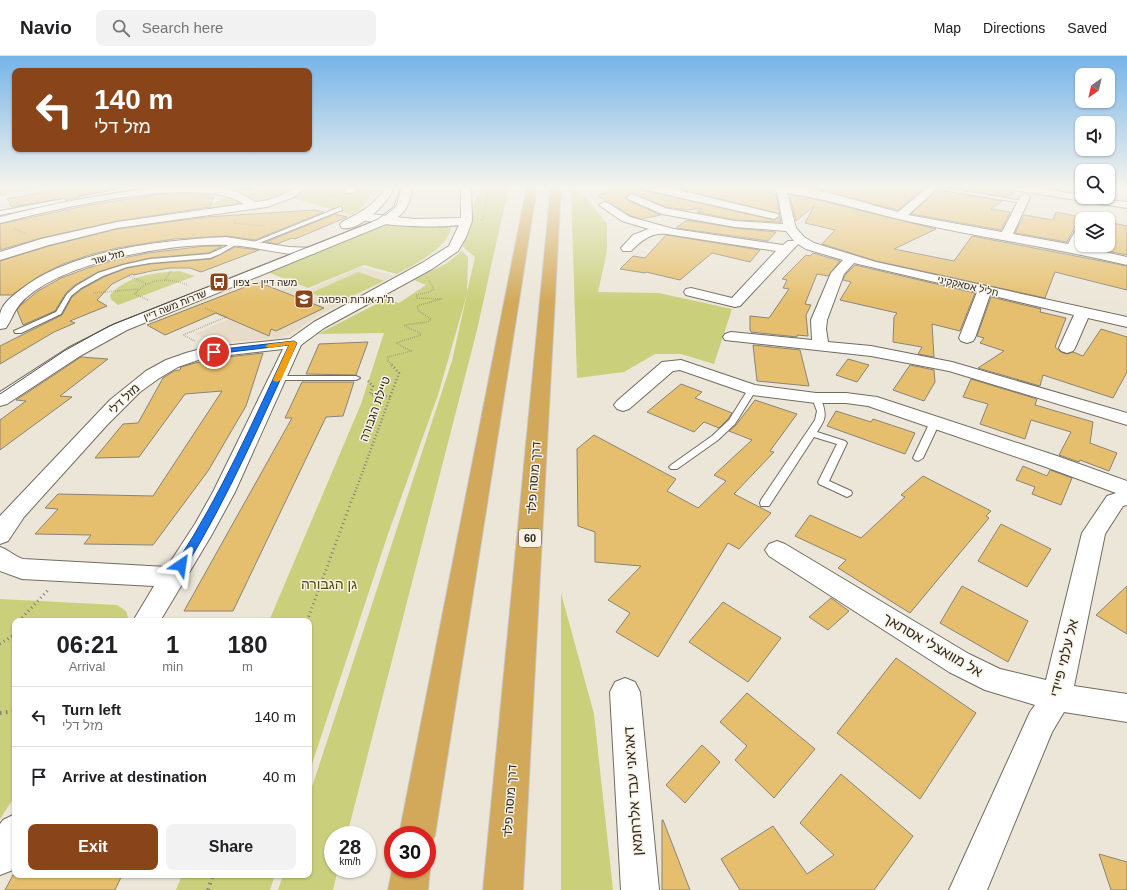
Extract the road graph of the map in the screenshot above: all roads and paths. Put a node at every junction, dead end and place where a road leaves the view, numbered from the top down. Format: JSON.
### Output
{"nodes":[{"id":1,"x":121,"y":225,"type":"edge"},
{"id":2,"x":252,"y":225,"type":"edge"},
{"id":3,"x":300,"y":225,"type":"edge"},
{"id":4,"x":344,"y":225,"type":"edge"},
{"id":5,"x":373,"y":225,"type":"edge"},
{"id":6,"x":464,"y":225,"type":"edge"},
{"id":7,"x":525,"y":225,"type":"edge"},
{"id":8,"x":553,"y":225,"type":"edge"},
{"id":9,"x":649,"y":225,"type":"edge"},
{"id":10,"x":790,"y":225,"type":"edge"},
{"id":11,"x":947,"y":225,"type":"edge"},
{"id":12,"x":1012,"y":225,"type":"edge"},
{"id":13,"x":290,"y":229,"type":"junction"},
{"id":14,"x":659,"y":229,"type":"junction"},
{"id":15,"x":1006,"y":236,"type":"junction"},
{"id":16,"x":1075,"y":241,"type":"edge"},
{"id":17,"x":237,"y":242,"type":"junction"},
{"id":18,"x":805,"y":243,"type":"junction"},
{"id":19,"x":252,"y":244,"type":"junction"},
{"id":20,"x":628,"y":248,"type":"dead end"},
{"id":21,"x":785,"y":249,"type":"junction"},
{"id":22,"x":1071,"y":249,"type":"junction"},
{"id":23,"x":280,"y":250,"type":"junction"},
{"id":24,"x":310,"y":251,"type":"junction"},
{"id":25,"x":0,"y":256,"type":"edge"},
{"id":26,"x":851,"y":259,"type":"junction"},
{"id":27,"x":1127,"y":261,"type":"edge"},
{"id":28,"x":419,"y":271,"type":"junction"},
{"id":29,"x":985,"y":290,"type":"junction"},
{"id":30,"x":188,"y":292,"type":"junction"},
{"id":31,"x":691,"y":292,"type":"dead end"},
{"id":32,"x":148,"y":300,"type":"joint"},
{"id":33,"x":1083,"y":312,"type":"junction"},
{"id":34,"x":1127,"y":322,"type":"edge"},
{"id":35,"x":1,"y":325,"type":"edge"},
{"id":36,"x":18,"y":331,"type":"dead end"},
{"id":37,"x":731,"y":337,"type":"dead end"},
{"id":38,"x":967,"y":338,"type":"dead end"},
{"id":39,"x":294,"y":343,"type":"junction"},
{"id":40,"x":820,"y":345,"type":"junction"},
{"id":41,"x":1067,"y":348,"type":"dead end"},
{"id":42,"x":214,"y":352,"type":"junction"},
{"id":43,"x":278,"y":378,"type":"junction"},
{"id":44,"x":356,"y":378,"type":"joint"},
{"id":45,"x":752,"y":390,"type":"junction"},
{"id":46,"x":390,"y":397,"type":"junction"},
{"id":47,"x":816,"y":398,"type":"junction"},
{"id":48,"x":0,"y":400,"type":"edge"},
{"id":49,"x":623,"y":405,"type":"dead end"},
{"id":50,"x":1127,"y":419,"type":"edge"},
{"id":51,"x":935,"y":422,"type":"junction"},
{"id":52,"x":812,"y":433,"type":"junction"},
{"id":53,"x":918,"y":458,"type":"dead end"},
{"id":54,"x":674,"y":466,"type":"dead end"},
{"id":55,"x":1127,"y":489,"type":"edge"},
{"id":56,"x":847,"y":493,"type":"dead end"},
{"id":57,"x":1127,"y":497,"type":"edge"},
{"id":58,"x":765,"y":503,"type":"dead end"},
{"id":59,"x":0,"y":535,"type":"edge"},
{"id":60,"x":777,"y":550,"type":"dead end"},
{"id":61,"x":0,"y":556,"type":"edge"},
{"id":62,"x":66,"y":571,"type":"junction"},
{"id":63,"x":174,"y":577,"type":"junction"},
{"id":64,"x":22,"y":618,"type":"edge"},
{"id":65,"x":148,"y":618,"type":"edge"},
{"id":66,"x":308,"y":618,"type":"edge"},
{"id":67,"x":12,"y":636,"type":"edge"},
{"id":68,"x":0,"y":644,"type":"edge"},
{"id":69,"x":625,"y":692,"type":"dead end"},
{"id":70,"x":1057,"y":697,"type":"junction"},
{"id":71,"x":1127,"y":708,"type":"edge"},
{"id":72,"x":12,"y":711,"type":"edge"},
{"id":73,"x":0,"y":713,"type":"edge"},
{"id":74,"x":419,"y":826,"type":"edge"},
{"id":75,"x":12,"y":837,"type":"edge"},
{"id":76,"x":0,"y":857,"type":"edge"},
{"id":77,"x":212,"y":878,"type":"edge"},
{"id":78,"x":410,"y":878,"type":"edge"},
{"id":79,"x":208,"y":890,"type":"edge"},
{"id":80,"x":408,"y":890,"type":"edge"},
{"id":81,"x":503,"y":890,"type":"edge"},
{"id":82,"x":640,"y":890,"type":"edge"},
{"id":83,"x":968,"y":890,"type":"edge"}],
"edges":[{"from":1,"to":25,"type":"street"},
{"from":2,"to":13,"type":"path"},
{"from":3,"to":13,"type":"lane"},
{"from":4,"to":23,"type":"street","name":"שדרות משה דיין"},
{"from":5,"to":24,"type":"street","name":"שדרות משה דיין"},
{"from":6,"to":28,"type":"street"},
{"from":7,"to":74,"type":"highway"},
{"from":8,"to":81,"type":"highway","name":"דרך מוסה פלד","number":"60"},
{"from":9,"to":14,"type":"street"},
{"from":10,"to":18,"type":"street"},
{"from":11,"to":15,"type":"street"},
{"from":12,"to":15,"type":"street"},
{"from":13,"to":19,"type":"lane"},
{"from":14,"to":20,"type":"street"},
{"from":14,"to":21,"type":"street"},
{"from":15,"to":22,"type":"street"},
{"from":16,"to":22,"type":"street"},
{"from":17,"to":19,"type":"street","name":"מזל שור"},
{"from":17,"to":35,"type":"street","name":"מזל שור"},
{"from":17,"to":36,"type":"lane"},
{"from":18,"to":21,"type":"street"},
{"from":18,"to":26,"type":"street","name":"חליל אסאקקיני"},
{"from":19,"to":23,"type":"street","name":"מזל שור"},
{"from":21,"to":31,"type":"street"},
{"from":22,"to":27,"type":"street"},
{"from":23,"to":24,"type":"street","name":"מזל שור"},
{"from":23,"to":30,"type":"street","name":"שדרות משה דיין"},
{"from":24,"to":30,"type":"street","name":"שדרות משה דיין"},
{"from":26,"to":29,"type":"street","name":"חליל אסאקקיני"},
{"from":26,"to":40,"type":"street"},
{"from":28,"to":39,"type":"street"},
{"from":28,"to":46,"type":"path","name":"טיילת הגבורה"},
{"from":29,"to":33,"type":"street","name":"חליל אסאקקיני"},
{"from":29,"to":38,"type":"street"},
{"from":30,"to":32,"type":"street","name":"שדרות משה דיין"},
{"from":30,"to":32,"type":"path"},
{"from":30,"to":42,"type":"path"},
{"from":30,"to":48,"type":"street","name":"שדרות משה דיין"},
{"from":33,"to":34,"type":"street","name":"חליל אסאקקיני"},
{"from":33,"to":41,"type":"street"},
{"from":37,"to":40,"type":"street"},
{"from":39,"to":42,"type":"street","name":"מזל דלי"},
{"from":39,"to":43,"type":"street"},
{"from":40,"to":50,"type":"street"},
{"from":42,"to":59,"type":"street","name":"מזל דלי"},
{"from":43,"to":44,"type":"lane"},
{"from":43,"to":63,"type":"street"},
{"from":44,"to":46,"type":"path"},
{"from":45,"to":47,"type":"street"},
{"from":45,"to":49,"type":"street"},
{"from":45,"to":54,"type":"lane"},
{"from":46,"to":66,"type":"path","name":"טיילת הגבורה"},
{"from":47,"to":51,"type":"street"},
{"from":47,"to":52,"type":"lane"},
{"from":51,"to":53,"type":"lane"},
{"from":51,"to":55,"type":"street"},
{"from":52,"to":56,"type":"lane"},
{"from":52,"to":58,"type":"lane"},
{"from":57,"to":70,"type":"street","name":"אל עלמי פיידי"},
{"from":60,"to":70,"type":"street","name":"אל מוואצלי אסתאך"},
{"from":61,"to":62,"type":"street"},
{"from":62,"to":63,"type":"street"},
{"from":62,"to":64,"type":"path"},
{"from":63,"to":65,"type":"street"},
{"from":67,"to":68,"type":"path"},
{"from":69,"to":82,"type":"street","name":"דאג'אני עבד אלרחמאן"},
{"from":70,"to":71,"type":"street","name":"אל מוואצלי אסתאך"},
{"from":70,"to":83,"type":"street","name":"אל עלמי פיידי"},
{"from":72,"to":73,"type":"path"},
{"from":75,"to":76,"type":"street"},
{"from":77,"to":79,"type":"path"},
{"from":78,"to":80,"type":"highway"}]}
